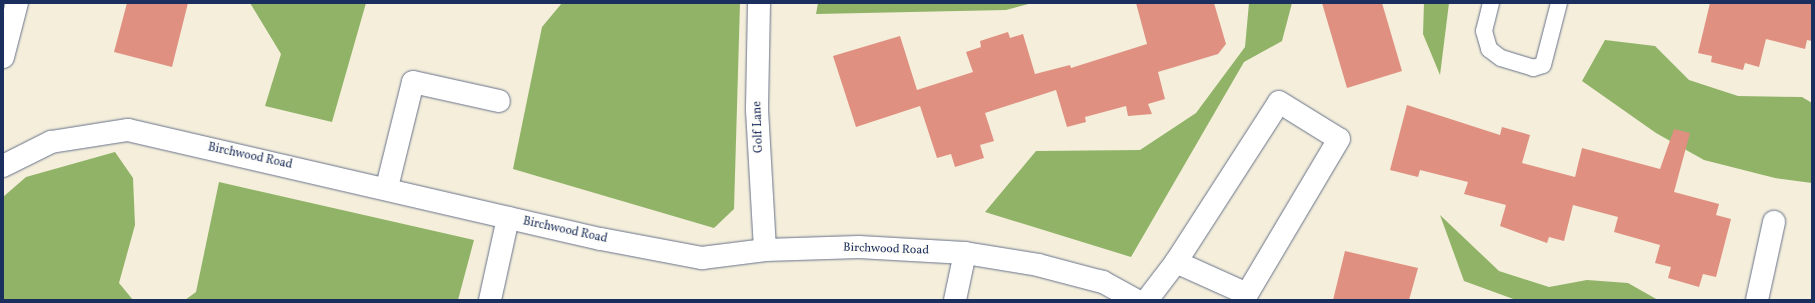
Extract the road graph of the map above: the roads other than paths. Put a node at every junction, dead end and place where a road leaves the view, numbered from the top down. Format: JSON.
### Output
{"nodes":[{"id":1,"x":17,"y":3,"type":"edge"},
{"id":2,"x":759,"y":3,"type":"edge"},
{"id":3,"x":1491,"y":3,"type":"edge"},
{"id":4,"x":1560,"y":3,"type":"edge"},
{"id":5,"x":3,"y":57,"type":"edge"},
{"id":6,"x":499,"y":101,"type":"dead end"},
{"id":7,"x":3,"y":166,"type":"edge"},
{"id":8,"x":387,"y":187,"type":"junction"},
{"id":9,"x":508,"y":218,"type":"junction"},
{"id":10,"x":1774,"y":222,"type":"dead end"},
{"id":11,"x":765,"y":250,"type":"junction"},
{"id":12,"x":965,"y":253,"type":"junction"},
{"id":13,"x":1176,"y":262,"type":"junction"},
{"id":14,"x":490,"y":300,"type":"edge"},
{"id":15,"x":955,"y":300,"type":"edge"},
{"id":16,"x":1135,"y":300,"type":"edge"},
{"id":17,"x":1147,"y":300,"type":"edge"},
{"id":18,"x":1756,"y":300,"type":"edge"}],
"edges":[{"from":1,"to":5,"type":"street"},
{"from":2,"to":11,"type":"street","name":"Golf Lane"},
{"from":3,"to":4,"type":"lane"},
{"from":6,"to":8,"type":"street"},
{"from":7,"to":8,"type":"street","name":"Birchwood Road"},
{"from":8,"to":9,"type":"street","name":"Birchwood Road"},
{"from":9,"to":11,"type":"street","name":"Birchwood Road"},
{"from":9,"to":14,"type":"street"},
{"from":10,"to":18,"type":"street"},
{"from":11,"to":12,"type":"street","name":"Birchwood Road"},
{"from":12,"to":15,"type":"street"},
{"from":12,"to":16,"type":"street","name":"Birchwood Road"},
{"from":13,"to":13,"type":"street"},
{"from":13,"to":17,"type":"street"}]}
